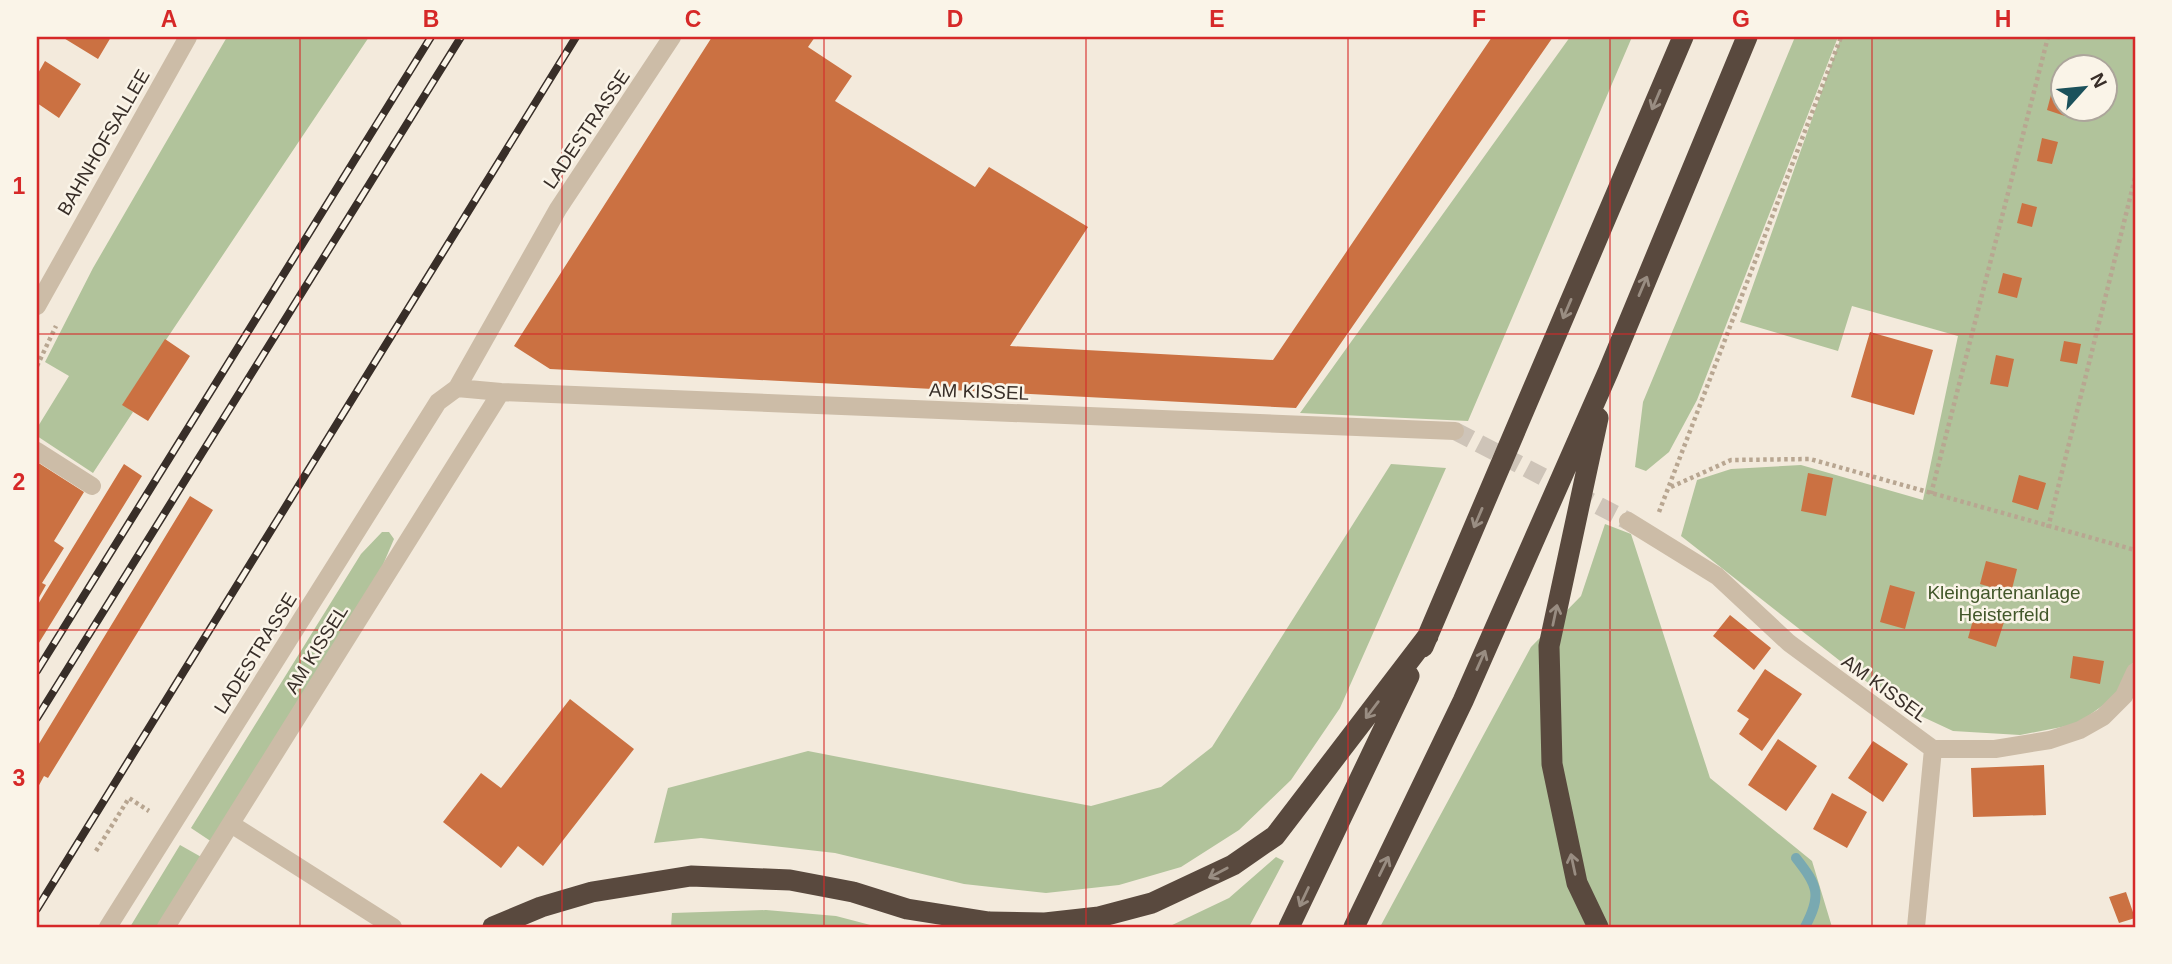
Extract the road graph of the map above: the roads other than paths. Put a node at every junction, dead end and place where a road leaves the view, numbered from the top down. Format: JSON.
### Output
{"nodes":[{"id":1,"x":188,"y":37,"type":"edge"},
{"id":2,"x":672,"y":37,"type":"edge"},
{"id":3,"x":1683,"y":37,"type":"edge"},
{"id":4,"x":1747,"y":37,"type":"edge"},
{"id":5,"x":37,"y":306,"type":"edge"},
{"id":6,"x":1608,"y":372,"type":"junction"},
{"id":7,"x":457,"y":388,"type":"junction"},
{"id":8,"x":501,"y":392,"type":"junction"},
{"id":9,"x":1455,"y":431,"type":"tunnel mouth"},
{"id":10,"x":37,"y":452,"type":"edge"},
{"id":11,"x":92,"y":486,"type":"dead end"},
{"id":12,"x":1628,"y":521,"type":"tunnel mouth"},
{"id":13,"x":1428,"y":636,"type":"junction"},
{"id":14,"x":2135,"y":672,"type":"edge"},
{"id":15,"x":1933,"y":749,"type":"junction"},
{"id":16,"x":231,"y":824,"type":"junction"},
{"id":17,"x":907,"y":909,"type":"junction"},
{"id":18,"x":108,"y":927,"type":"edge"},
{"id":19,"x":166,"y":927,"type":"edge"},
{"id":20,"x":393,"y":927,"type":"edge"},
{"id":21,"x":493,"y":927,"type":"edge"},
{"id":22,"x":940,"y":927,"type":"edge"},
{"id":23,"x":1289,"y":927,"type":"edge"},
{"id":24,"x":1354,"y":927,"type":"edge"},
{"id":25,"x":1598,"y":927,"type":"edge"},
{"id":26,"x":1916,"y":927,"type":"edge"}],
"edges":[{"from":1,"to":5,"type":"street","name":"BAHNHOFSALLEE"},
{"from":2,"to":7,"type":"street","name":"LADESTRASSE"},
{"from":3,"to":13,"type":"highway","one_way":true},
{"from":6,"to":4,"type":"highway","one_way":true},
{"from":24,"to":6,"type":"highway","one_way":true},
{"from":25,"to":6,"type":"highway","one_way":true},
{"from":7,"to":8,"type":"street","name":"AM KISSEL"},
{"from":7,"to":18,"type":"street","name":"LADESTRASSE"},
{"from":8,"to":9,"type":"street","name":"AM KISSEL"},
{"from":8,"to":16,"type":"street","name":"AM KISSEL"},
{"from":10,"to":11,"type":"street"},
{"from":12,"to":15,"type":"street","name":"AM KISSEL"},
{"from":13,"to":17,"type":"highway","one_way":true},
{"from":13,"to":23,"type":"highway","one_way":true},
{"from":14,"to":15,"type":"street","name":"AM KISSEL"},
{"from":15,"to":26,"type":"street"},
{"from":16,"to":19,"type":"street","name":"AM KISSEL"},
{"from":16,"to":20,"type":"street"},
{"from":17,"to":21,"type":"highway"},
{"from":17,"to":22,"type":"highway"}]}
